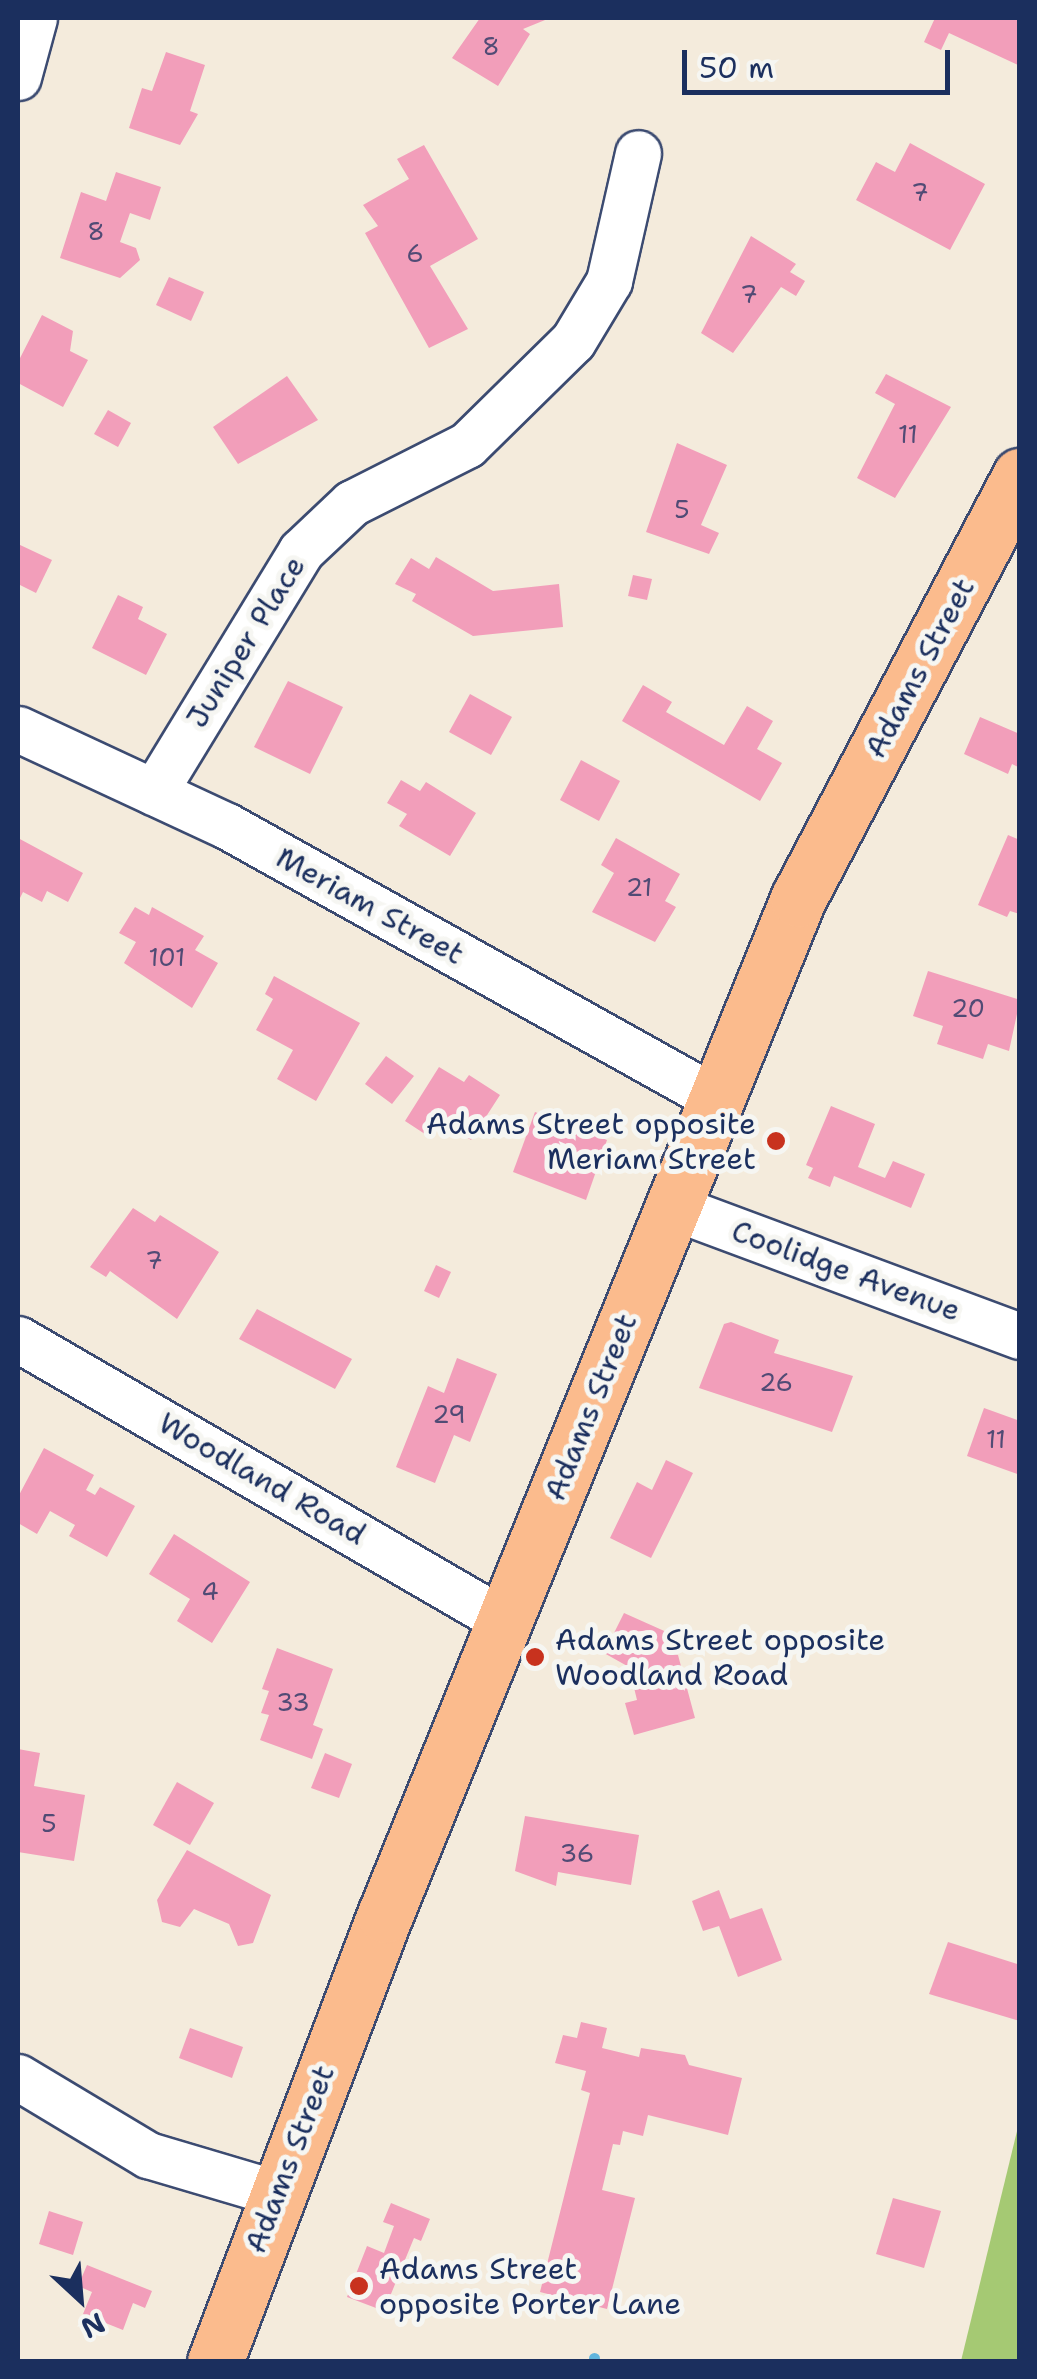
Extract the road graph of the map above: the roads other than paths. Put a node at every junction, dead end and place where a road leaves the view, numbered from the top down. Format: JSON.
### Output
{"nodes":[{"id":1,"x":34,"y":18,"type":"edge"},
{"id":2,"x":18,"y":77,"type":"edge"},
{"id":3,"x":638,"y":153,"type":"dead end"},
{"id":4,"x":1020,"y":476,"type":"edge"},
{"id":5,"x":18,"y":729,"type":"edge"},
{"id":6,"x":154,"y":792,"type":"junction"},
{"id":7,"x":715,"y":1098,"type":"junction"},
{"id":8,"x":672,"y":1208,"type":"junction"},
{"id":9,"x":1020,"y":1336,"type":"edge"},
{"id":10,"x":18,"y":1339,"type":"edge"},
{"id":11,"x":506,"y":1622,"type":"junction"},
{"id":12,"x":18,"y":2077,"type":"edge"},
{"id":13,"x":276,"y":2193,"type":"junction"},
{"id":14,"x":214,"y":2362,"type":"edge"}],
"edges":[{"from":1,"to":2,"type":"street"},
{"from":3,"to":6,"type":"street","name":"Juniper Place"},
{"from":4,"to":7,"type":"main road","name":"Adams Street"},
{"from":5,"to":6,"type":"street","name":"Meriam Street"},
{"from":6,"to":7,"type":"street","name":"Meriam Street"},
{"from":7,"to":8,"type":"main road","name":"Adams Street"},
{"from":8,"to":9,"type":"street","name":"Coolidge Avenue"},
{"from":8,"to":11,"type":"main road","name":"Adams Street"},
{"from":10,"to":11,"type":"street","name":"Woodland Road"},
{"from":11,"to":13,"type":"main road","name":"Adams Street"},
{"from":12,"to":13,"type":"street"},
{"from":13,"to":14,"type":"main road","name":"Adams Street"}]}
